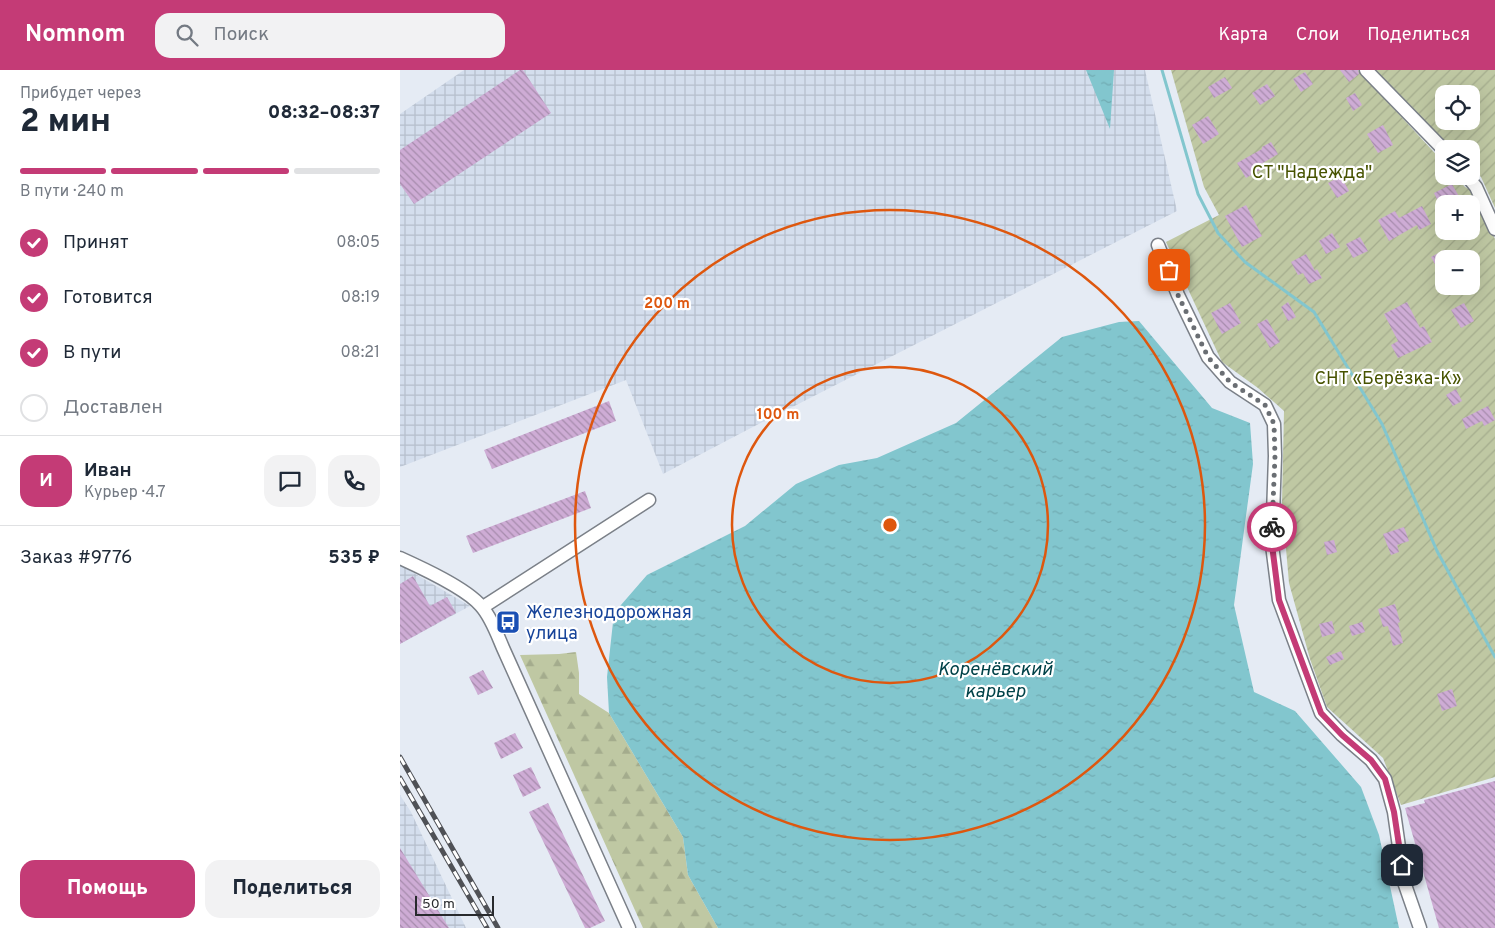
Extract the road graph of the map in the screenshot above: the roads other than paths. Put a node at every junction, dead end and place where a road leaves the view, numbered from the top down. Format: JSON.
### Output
{"nodes":[{"id":1,"x":1366,"y":70,"type":"edge"},
{"id":2,"x":1435,"y":141,"type":"edge"},
{"id":3,"x":1474,"y":185,"type":"edge"},
{"id":4,"x":1495,"y":229,"type":"edge"},
{"id":5,"x":1158,"y":245,"type":"dead end"},
{"id":6,"x":649,"y":500,"type":"dead end"},
{"id":7,"x":400,"y":558,"type":"edge"},
{"id":8,"x":483,"y":607,"type":"junction"},
{"id":9,"x":629,"y":928,"type":"edge"},
{"id":10,"x":1420,"y":928,"type":"edge"}],
"edges":[{"from":1,"to":2,"type":"street"},
{"from":3,"to":4,"type":"street"},
{"from":5,"to":10,"type":"street"},
{"from":6,"to":8,"type":"street"},
{"from":7,"to":8,"type":"street"},
{"from":8,"to":9,"type":"street"}]}
